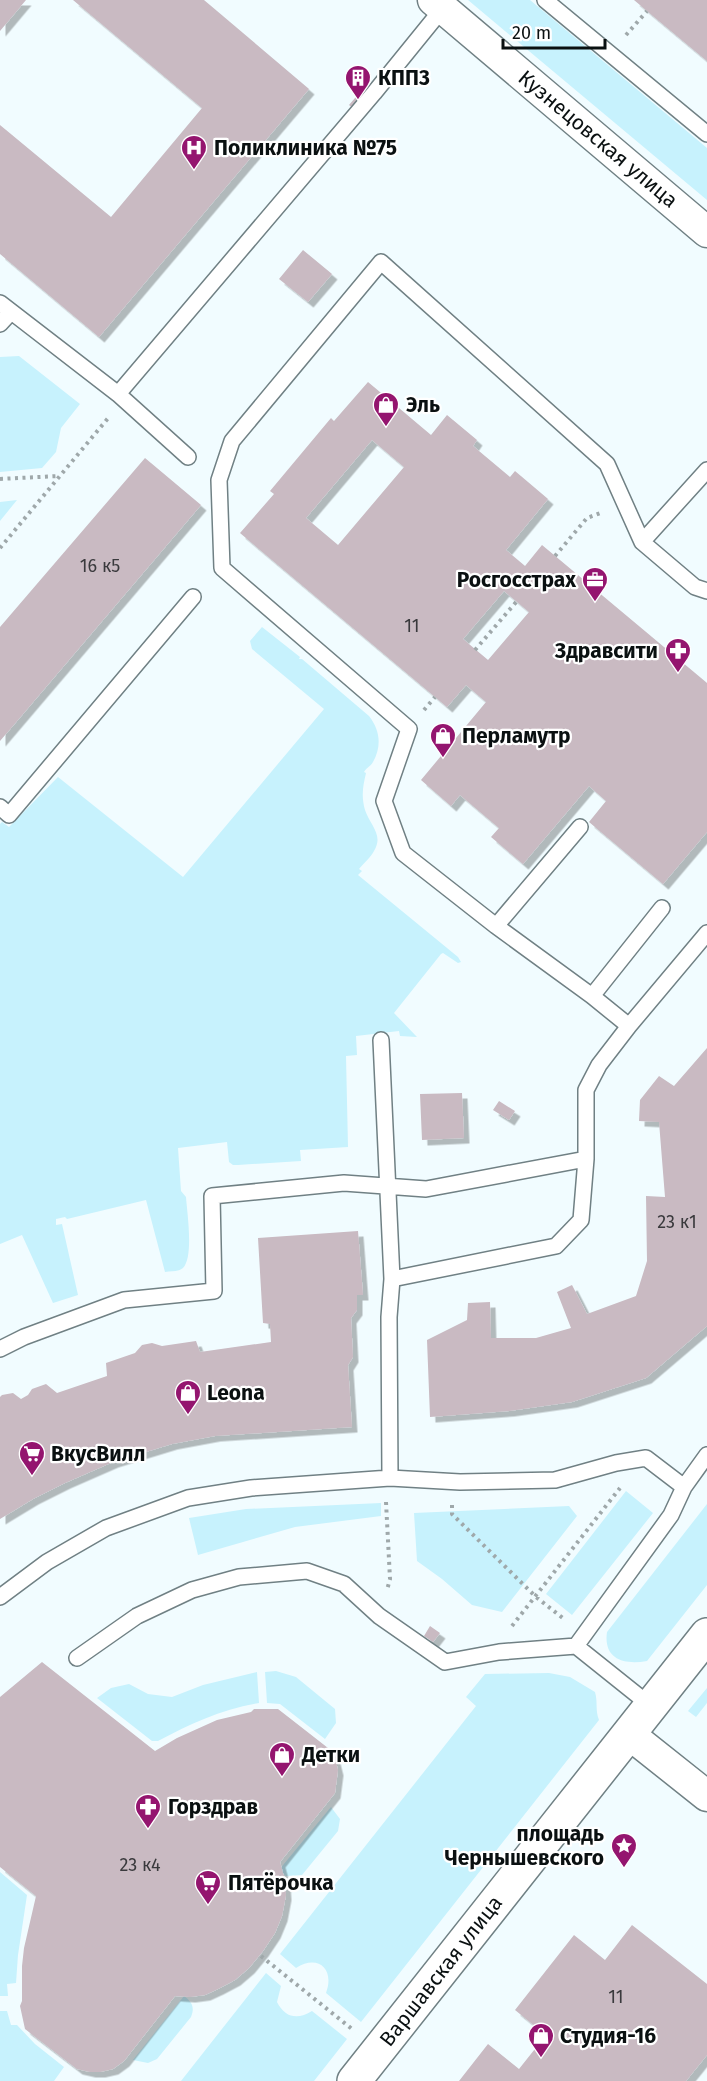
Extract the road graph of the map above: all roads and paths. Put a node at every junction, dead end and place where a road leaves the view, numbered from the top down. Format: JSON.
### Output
{"nodes":[{"id":1,"x":545,"y":0,"type":"edge"},
{"id":2,"x":438,"y":4,"type":"edge"},
{"id":3,"x":646,"y":11,"type":"dead end"},
{"id":4,"x":611,"y":54,"type":"junction"},
{"id":5,"x":707,"y":134,"type":"edge"},
{"id":6,"x":707,"y":232,"type":"edge"},
{"id":7,"x":5,"y":307,"type":"edge"},
{"id":8,"x":0,"y":324,"type":"edge"},
{"id":9,"x":121,"y":397,"type":"junction"},
{"id":10,"x":188,"y":458,"type":"dead end"},
{"id":11,"x":707,"y":470,"type":"edge"},
{"id":12,"x":59,"y":476,"type":"junction"},
{"id":13,"x":0,"y":479,"type":"edge"},
{"id":14,"x":624,"y":505,"type":"junction"},
{"id":15,"x":642,"y":542,"type":"junction"},
{"id":16,"x":0,"y":548,"type":"edge"},
{"id":17,"x":555,"y":556,"type":"dead end"},
{"id":18,"x":707,"y":591,"type":"edge"},
{"id":19,"x":193,"y":597,"type":"dead end"},
{"id":20,"x":516,"y":601,"type":"dead end"},
{"id":21,"x":476,"y":650,"type":"dead end"},
{"id":22,"x":0,"y":807,"type":"edge"},
{"id":23,"x":580,"y":827,"type":"dead end"},
{"id":24,"x":662,"y":908,"type":"dead end"},
{"id":25,"x":496,"y":926,"type":"junction"},
{"id":26,"x":707,"y":933,"type":"edge"},
{"id":27,"x":592,"y":996,"type":"junction"},
{"id":28,"x":628,"y":1026,"type":"junction"},
{"id":29,"x":381,"y":1040,"type":"dead end"},
{"id":30,"x":586,"y":1159,"type":"junction"},
{"id":31,"x":388,"y":1186,"type":"junction"},
{"id":32,"x":392,"y":1280,"type":"junction"},
{"id":33,"x":0,"y":1349,"type":"edge"},
{"id":34,"x":707,"y":1455,"type":"edge"},
{"id":35,"x":390,"y":1478,"type":"junction"},
{"id":36,"x":626,"y":1481,"type":"dead end"},
{"id":37,"x":452,"y":1482,"type":"junction"},
{"id":38,"x":684,"y":1488,"type":"junction"},
{"id":39,"x":386,"y":1498,"type":"dead end"},
{"id":40,"x":390,"y":1579,"type":"dead end"},
{"id":41,"x":536,"y":1597,"type":"junction"},
{"id":42,"x":0,"y":1598,"type":"edge"},
{"id":43,"x":512,"y":1627,"type":"dead end"},
{"id":44,"x":707,"y":1635,"type":"edge"},
{"id":45,"x":580,"y":1640,"type":"junction"},
{"id":46,"x":77,"y":1658,"type":"dead end"},
{"id":47,"x":651,"y":1706,"type":"junction"},
{"id":48,"x":629,"y":1734,"type":"junction"},
{"id":49,"x":707,"y":1796,"type":"edge"},
{"id":50,"x":261,"y":1956,"type":"dead end"},
{"id":51,"x":354,"y":2031,"type":"dead end"},
{"id":52,"x":354,"y":2081,"type":"edge"}],
"edges":[{"from":1,"to":4,"type":"lane"},
{"from":2,"to":6,"type":"street","name":"Кузнецовская улица"},
{"from":2,"to":9,"type":"lane"},
{"from":3,"to":4,"type":"path"},
{"from":4,"to":5,"type":"lane"},
{"from":7,"to":8,"type":"lane"},
{"from":7,"to":9,"type":"lane"},
{"from":9,"to":10,"type":"lane"},
{"from":9,"to":12,"type":"path"},
{"from":11,"to":15,"type":"lane"},
{"from":12,"to":13,"type":"path"},
{"from":12,"to":16,"type":"path"},
{"from":14,"to":15,"type":"lane"},
{"from":14,"to":17,"type":"path"},
{"from":14,"to":25,"type":"lane"},
{"from":15,"to":18,"type":"lane"},
{"from":19,"to":22,"type":"lane"},
{"from":20,"to":21,"type":"path"},
{"from":23,"to":25,"type":"lane"},
{"from":24,"to":27,"type":"lane"},
{"from":25,"to":27,"type":"lane"},
{"from":26,"to":28,"type":"lane"},
{"from":27,"to":28,"type":"lane"},
{"from":28,"to":30,"type":"lane"},
{"from":29,"to":31,"type":"lane"},
{"from":30,"to":31,"type":"lane"},
{"from":30,"to":32,"type":"lane"},
{"from":31,"to":32,"type":"lane"},
{"from":31,"to":33,"type":"lane"},
{"from":32,"to":35,"type":"lane"},
{"from":34,"to":38,"type":"lane"},
{"from":35,"to":37,"type":"lane"},
{"from":35,"to":42,"type":"lane"},
{"from":36,"to":41,"type":"path"},
{"from":37,"to":38,"type":"lane"},
{"from":37,"to":41,"type":"path"},
{"from":38,"to":45,"type":"lane"},
{"from":39,"to":40,"type":"path"},
{"from":41,"to":43,"type":"path"},
{"from":41,"to":45,"type":"path"},
{"from":44,"to":47,"type":"street","name":"Варшавская улица"},
{"from":45,"to":46,"type":"lane"},
{"from":45,"to":47,"type":"lane"},
{"from":47,"to":48,"type":"street","name":"Варшавская улица"},
{"from":48,"to":49,"type":"street"},
{"from":48,"to":52,"type":"street","name":"Варшавская улица"},
{"from":50,"to":51,"type":"path"}]}
